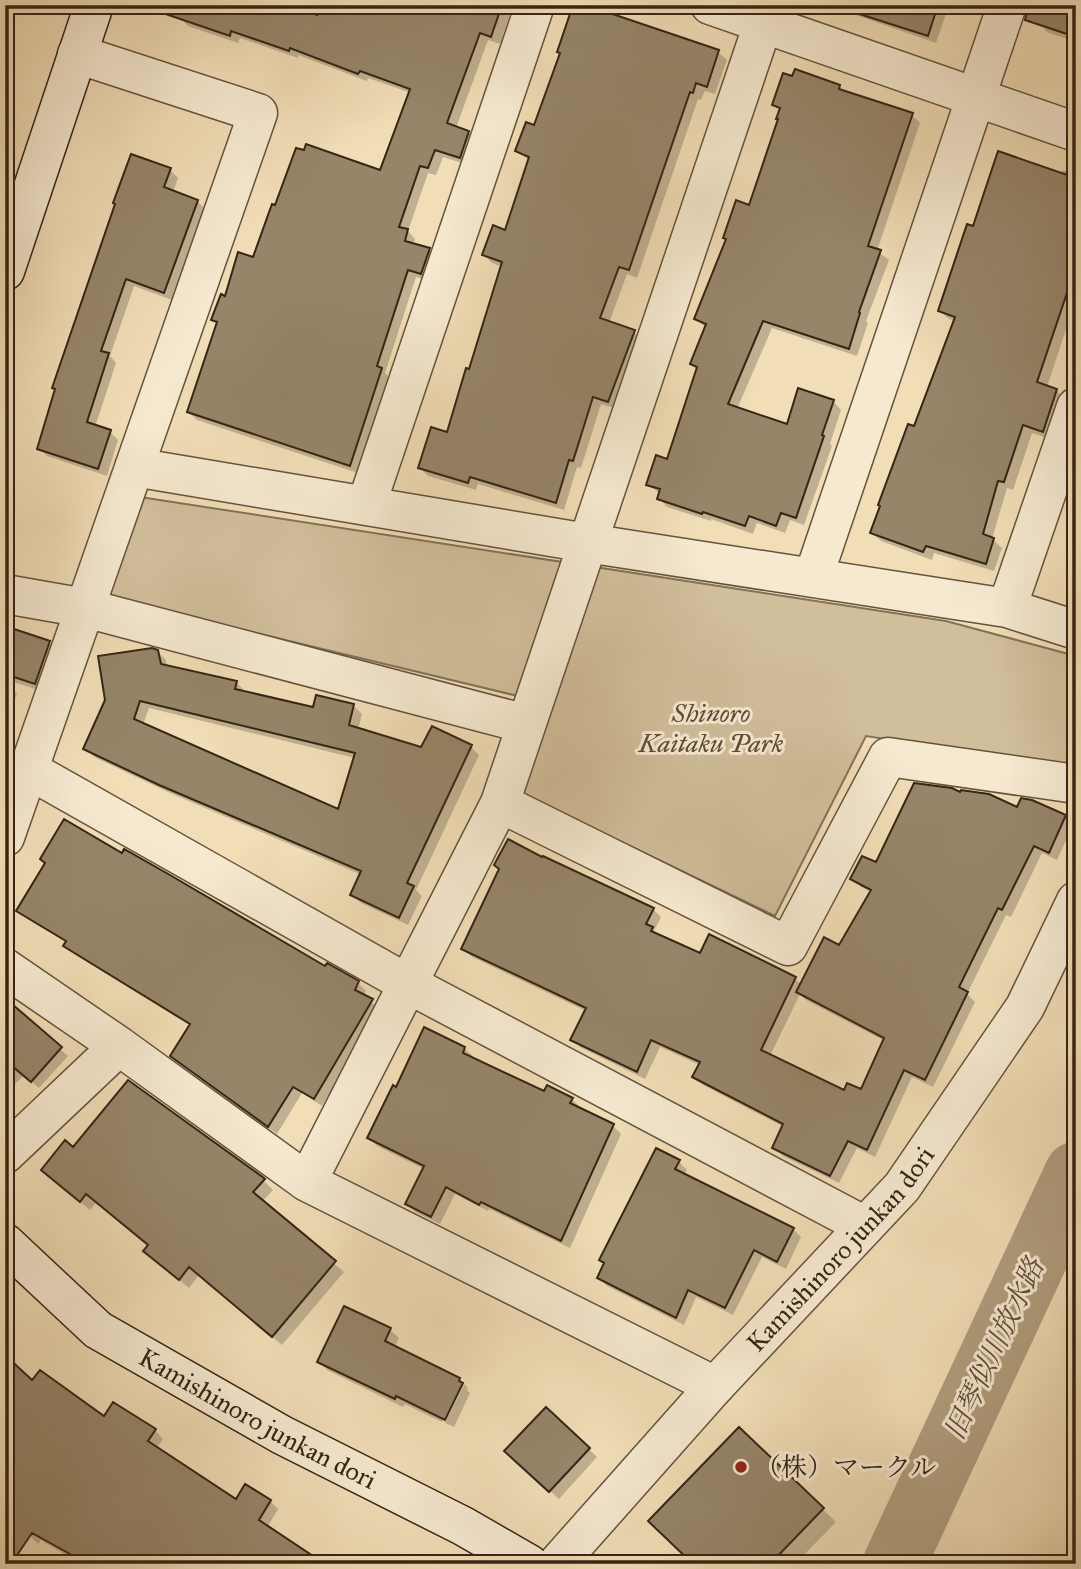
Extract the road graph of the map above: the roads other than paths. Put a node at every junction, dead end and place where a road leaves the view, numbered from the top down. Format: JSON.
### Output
{"nodes":[{"id":1,"x":94,"y":5,"type":"edge"},
{"id":2,"x":536,"y":5,"type":"edge"},
{"id":3,"x":710,"y":5,"type":"edge"},
{"id":4,"x":1007,"y":5,"type":"edge"},
{"id":5,"x":763,"y":24,"type":"junction"},
{"id":6,"x":77,"y":54,"type":"junction"},
{"id":7,"x":975,"y":98,"type":"junction"},
{"id":8,"x":1076,"y":132,"type":"edge"},
{"id":9,"x":5,"y":271,"type":"edge"},
{"id":10,"x":1076,"y":407,"type":"edge"},
{"id":11,"x":134,"y":467,"type":"junction"},
{"id":12,"x":366,"y":506,"type":"junction"},
{"id":13,"x":587,"y":542,"type":"junction"},
{"id":14,"x":813,"y":578,"type":"junction"},
{"id":15,"x":5,"y":594,"type":"edge"},
{"id":16,"x":85,"y":608,"type":"junction"},
{"id":17,"x":1007,"y":608,"type":"junction"},
{"id":18,"x":1076,"y":630,"type":"edge"},
{"id":19,"x":526,"y":724,"type":"junction"},
{"id":20,"x":29,"y":770,"type":"junction"},
{"id":21,"x":1076,"y":784,"type":"edge"},
{"id":22,"x":500,"y":803,"type":"junction"},
{"id":23,"x":5,"y":837,"type":"edge"},
{"id":24,"x":1076,"y":901,"type":"edge"},
{"id":25,"x":5,"y":968,"type":"edge"},
{"id":26,"x":408,"y":984,"type":"junction"},
{"id":27,"x":119,"y":1046,"type":"junction"},
{"id":28,"x":5,"y":1154,"type":"edge"},
{"id":29,"x":307,"y":1182,"type":"junction"},
{"id":30,"x":865,"y":1226,"type":"junction"},
{"id":31,"x":5,"y":1243,"type":"edge"},
{"id":32,"x":715,"y":1386,"type":"junction"},
{"id":33,"x":529,"y":1564,"type":"edge"},
{"id":34,"x":557,"y":1564,"type":"edge"}],
"edges":[{"from":1,"to":6,"type":"street"},
{"from":2,"to":12,"type":"street"},
{"from":3,"to":5,"type":"street"},
{"from":4,"to":7,"type":"street"},
{"from":5,"to":7,"type":"street"},
{"from":5,"to":13,"type":"street"},
{"from":6,"to":9,"type":"street"},
{"from":6,"to":11,"type":"street"},
{"from":7,"to":8,"type":"street"},
{"from":7,"to":14,"type":"street"},
{"from":10,"to":17,"type":"street"},
{"from":11,"to":12,"type":"street"},
{"from":11,"to":16,"type":"street"},
{"from":12,"to":13,"type":"street"},
{"from":13,"to":14,"type":"street"},
{"from":13,"to":19,"type":"street"},
{"from":14,"to":17,"type":"street"},
{"from":15,"to":16,"type":"street"},
{"from":16,"to":19,"type":"street"},
{"from":16,"to":20,"type":"street"},
{"from":17,"to":18,"type":"street"},
{"from":19,"to":22,"type":"street"},
{"from":20,"to":23,"type":"street"},
{"from":20,"to":26,"type":"street"},
{"from":21,"to":22,"type":"street"},
{"from":22,"to":26,"type":"street"},
{"from":24,"to":30,"type":"street","name":"Kamishinoro junkan dori"},
{"from":25,"to":27,"type":"street"},
{"from":26,"to":29,"type":"street"},
{"from":26,"to":30,"type":"street"},
{"from":27,"to":28,"type":"street"},
{"from":27,"to":29,"type":"street"},
{"from":29,"to":32,"type":"street"},
{"from":30,"to":32,"type":"street","name":"Kamishinoro junkan dori"},
{"from":31,"to":33,"type":"street","name":"Kamishinoro junkan dori"},
{"from":32,"to":34,"type":"street","name":"Kamishinoro junkan dori"}]}
